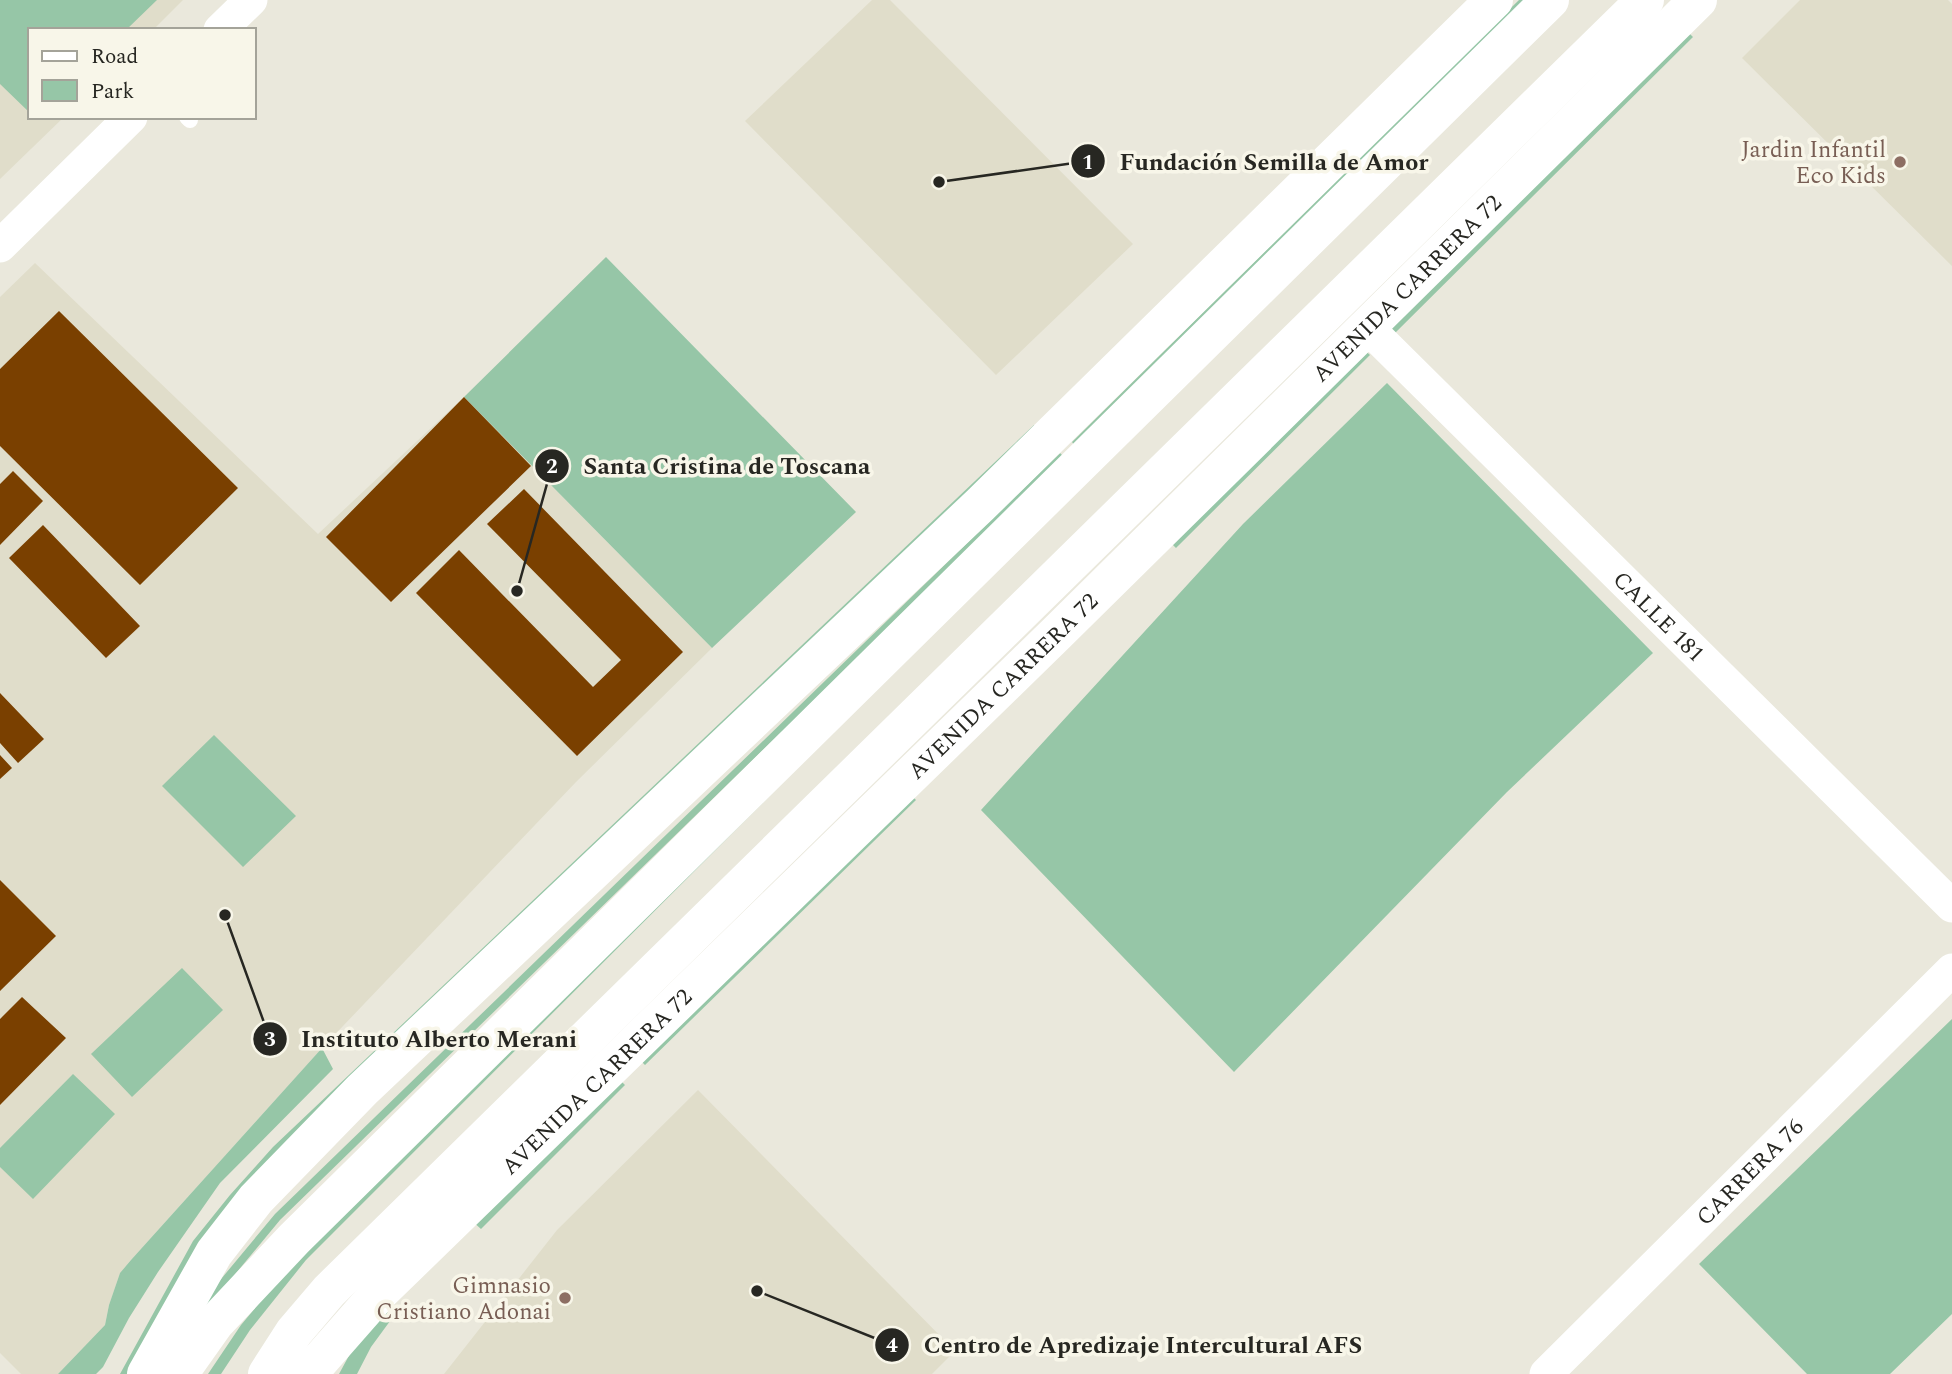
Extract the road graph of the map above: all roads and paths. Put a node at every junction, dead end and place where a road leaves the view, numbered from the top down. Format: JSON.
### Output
{"nodes":[{"id":1,"x":251,"y":0,"type":"edge"},
{"id":2,"x":1494,"y":0,"type":"edge"},
{"id":3,"x":1550,"y":0,"type":"edge"},
{"id":4,"x":1646,"y":0,"type":"edge"},
{"id":5,"x":1698,"y":0,"type":"edge"},
{"id":6,"x":222,"y":28,"type":"edge"},
{"id":7,"x":129,"y":119,"type":"edge"},
{"id":8,"x":0,"y":246,"type":"edge"},
{"id":9,"x":1367,"y":327,"type":"junction"},
{"id":10,"x":1952,"y":906,"type":"edge"},
{"id":11,"x":1952,"y":970,"type":"edge"},
{"id":12,"x":346,"y":1329,"type":"junction"},
{"id":13,"x":146,"y":1374,"type":"edge"},
{"id":14,"x":179,"y":1374,"type":"edge"},
{"id":15,"x":267,"y":1374,"type":"edge"},
{"id":16,"x":308,"y":1374,"type":"edge"},
{"id":17,"x":326,"y":1374,"type":"edge"},
{"id":18,"x":1546,"y":1374,"type":"edge"}],
"edges":[{"from":1,"to":6,"type":"street"},
{"from":2,"to":13,"type":"highway"},
{"from":3,"to":14,"type":"highway"},
{"from":4,"to":15,"type":"highway","name":"AVENIDA CARRERA 72"},
{"from":5,"to":9,"type":"highway","name":"AVENIDA CARRERA 72"},
{"from":7,"to":8,"type":"street"},
{"from":9,"to":10,"type":"street","name":"CALLE 181"},
{"from":9,"to":12,"type":"highway","name":"AVENIDA CARRERA 72"},
{"from":11,"to":18,"type":"street","name":"CARRERA 76"},
{"from":12,"to":16,"type":"highway","name":"AVENIDA CARRERA 72"},
{"from":12,"to":17,"type":"street"}]}
